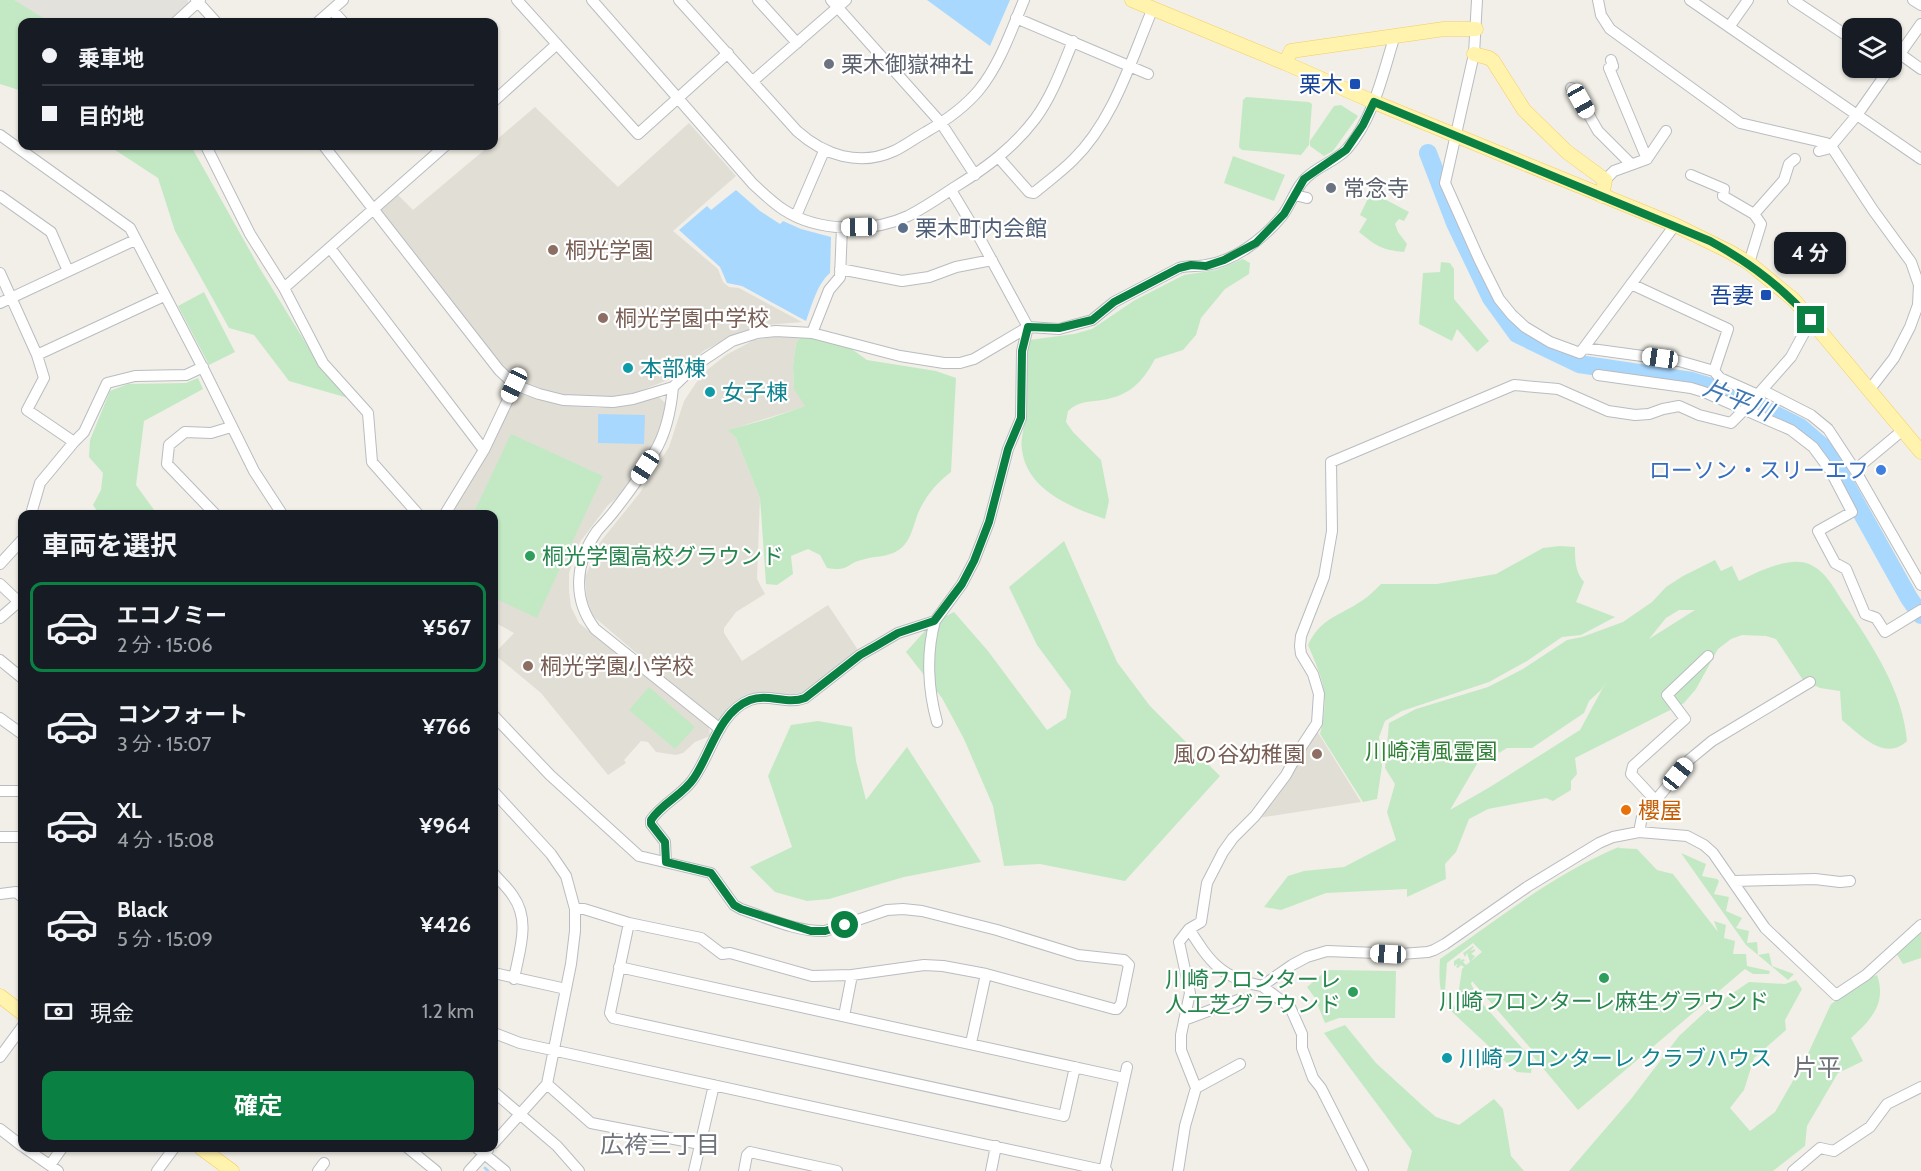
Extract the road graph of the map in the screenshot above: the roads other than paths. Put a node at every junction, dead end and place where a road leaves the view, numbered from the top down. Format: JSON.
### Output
{"nodes":[{"id":1,"x":343,"y":0,"type":"edge"},
{"id":2,"x":517,"y":0,"type":"edge"},
{"id":3,"x":592,"y":0,"type":"edge"},
{"id":4,"x":680,"y":0,"type":"edge"},
{"id":5,"x":758,"y":0,"type":"edge"},
{"id":6,"x":1024,"y":0,"type":"edge"},
{"id":7,"x":1132,"y":0,"type":"edge"},
{"id":8,"x":1477,"y":0,"type":"edge"},
{"id":9,"x":1598,"y":0,"type":"edge"},
{"id":10,"x":1690,"y":0,"type":"edge"},
{"id":11,"x":1748,"y":0,"type":"edge"},
{"id":12,"x":1793,"y":0,"type":"edge"},
{"id":13,"x":1914,"y":0,"type":"edge"},
{"id":14,"x":198,"y":1,"type":"edge"},
{"id":15,"x":838,"y":3,"type":"edge"},
{"id":16,"x":1921,"y":5,"type":"edge"},
{"id":17,"x":1153,"y":8,"type":"junction"},
{"id":18,"x":332,"y":10,"type":"junction"},
{"id":19,"x":180,"y":18,"type":"edge"},
{"id":20,"x":213,"y":18,"type":"edge"},
{"id":21,"x":323,"y":18,"type":"edge"},
{"id":22,"x":339,"y":18,"type":"edge"},
{"id":23,"x":1016,"y":18,"type":"junction"},
{"id":24,"x":1921,"y":24,"type":"edge"},
{"id":25,"x":1729,"y":27,"type":"junction"},
{"id":26,"x":1476,"y":29,"type":"junction"},
{"id":27,"x":1842,"y":32,"type":"edge"},
{"id":28,"x":1395,"y":36,"type":"junction"},
{"id":29,"x":1073,"y":41,"type":"junction"},
{"id":30,"x":797,"y":43,"type":"junction"},
{"id":31,"x":556,"y":44,"type":"junction"},
{"id":32,"x":1902,"y":51,"type":"edge"},
{"id":33,"x":728,"y":53,"type":"junction"},
{"id":34,"x":1474,"y":54,"type":"junction"},
{"id":35,"x":1902,"y":55,"type":"edge"},
{"id":36,"x":1611,"y":60,"type":"dead end"},
{"id":37,"x":1285,"y":63,"type":"junction"},
{"id":38,"x":1128,"y":65,"type":"junction"},
{"id":39,"x":1921,"y":69,"type":"edge"},
{"id":40,"x":1148,"y":74,"type":"dead end"},
{"id":41,"x":1883,"y":78,"type":"edge"},
{"id":42,"x":753,"y":81,"type":"junction"},
{"id":43,"x":1571,"y":88,"type":"dead end"},
{"id":44,"x":498,"y":98,"type":"edge"},
{"id":45,"x":677,"y":98,"type":"junction"},
{"id":46,"x":1374,"y":102,"type":"junction"},
{"id":47,"x":1857,"y":115,"type":"junction"},
{"id":48,"x":941,"y":123,"type":"junction"},
{"id":49,"x":1666,"y":131,"type":"dead end"},
{"id":50,"x":0,"y":135,"type":"edge"},
{"id":51,"x":1456,"y":136,"type":"junction"},
{"id":52,"x":1831,"y":146,"type":"junction"},
{"id":53,"x":18,"y":148,"type":"edge"},
{"id":54,"x":21,"y":150,"type":"edge"},
{"id":55,"x":208,"y":150,"type":"edge"},
{"id":56,"x":327,"y":150,"type":"edge"},
{"id":57,"x":440,"y":150,"type":"edge"},
{"id":58,"x":824,"y":151,"type":"junction"},
{"id":59,"x":1819,"y":151,"type":"dead end"},
{"id":60,"x":999,"y":158,"type":"junction"},
{"id":61,"x":1647,"y":159,"type":"junction"},
{"id":62,"x":1795,"y":159,"type":"dead end"},
{"id":63,"x":1921,"y":159,"type":"edge"},
{"id":64,"x":1631,"y":164,"type":"junction"},
{"id":65,"x":975,"y":175,"type":"junction"},
{"id":66,"x":1691,"y":175,"type":"dead end"},
{"id":67,"x":1605,"y":180,"type":"junction"},
{"id":68,"x":951,"y":190,"type":"junction"},
{"id":69,"x":1295,"y":195,"type":"junction"},
{"id":70,"x":0,"y":196,"type":"edge"},
{"id":71,"x":1602,"y":196,"type":"junction"},
{"id":72,"x":1307,"y":198,"type":"dead end"},
{"id":73,"x":372,"y":209,"type":"junction"},
{"id":74,"x":1754,"y":214,"type":"junction"},
{"id":75,"x":795,"y":216,"type":"junction"},
{"id":76,"x":1675,"y":225,"type":"junction"},
{"id":77,"x":842,"y":227,"type":"junction"},
{"id":78,"x":135,"y":240,"type":"junction"},
{"id":79,"x":330,"y":248,"type":"junction"},
{"id":80,"x":992,"y":260,"type":"junction"},
{"id":81,"x":1749,"y":263,"type":"junction"},
{"id":82,"x":840,"y":269,"type":"junction"},
{"id":83,"x":68,"y":271,"type":"junction"},
{"id":84,"x":0,"y":273,"type":"edge"},
{"id":85,"x":1631,"y":284,"type":"junction"},
{"id":86,"x":1920,"y":285,"type":"edge"},
{"id":87,"x":284,"y":288,"type":"junction"},
{"id":88,"x":164,"y":296,"type":"junction"},
{"id":89,"x":11,"y":298,"type":"junction"},
{"id":90,"x":0,"y":303,"type":"edge"},
{"id":91,"x":1811,"y":320,"type":"junction"},
{"id":92,"x":1028,"y":327,"type":"junction"},
{"id":93,"x":812,"y":333,"type":"junction"},
{"id":94,"x":1584,"y":348,"type":"junction"},
{"id":95,"x":38,"y":355,"type":"junction"},
{"id":96,"x":203,"y":367,"type":"junction"},
{"id":97,"x":1714,"y":371,"type":"junction"},
{"id":98,"x":1598,"y":375,"type":"dead end"},
{"id":99,"x":514,"y":385,"type":"junction"},
{"id":100,"x":673,"y":387,"type":"junction"},
{"id":101,"x":1870,"y":389,"type":"junction"},
{"id":102,"x":1758,"y":395,"type":"junction"},
{"id":103,"x":231,"y":427,"type":"junction"},
{"id":104,"x":1903,"y":430,"type":"junction"},
{"id":105,"x":75,"y":442,"type":"junction"},
{"id":106,"x":484,"y":450,"type":"junction"},
{"id":107,"x":1921,"y":452,"type":"edge"},
{"id":108,"x":1855,"y":470,"type":"junction"},
{"id":109,"x":32,"y":510,"type":"edge"},
{"id":110,"x":211,"y":510,"type":"edge"},
{"id":111,"x":275,"y":510,"type":"edge"},
{"id":112,"x":414,"y":510,"type":"edge"},
{"id":113,"x":447,"y":510,"type":"edge"},
{"id":114,"x":18,"y":544,"type":"edge"},
{"id":115,"x":0,"y":564,"type":"edge"},
{"id":116,"x":0,"y":584,"type":"edge"},
{"id":117,"x":1921,"y":585,"type":"edge"},
{"id":118,"x":18,"y":599,"type":"edge"},
{"id":119,"x":18,"y":603,"type":"edge"},
{"id":120,"x":1921,"y":610,"type":"edge"},
{"id":121,"x":0,"y":618,"type":"edge"},
{"id":122,"x":934,"y":621,"type":"junction"},
{"id":123,"x":1708,"y":656,"type":"dead end"},
{"id":124,"x":0,"y":660,"type":"edge"},
{"id":125,"x":18,"y":674,"type":"edge"},
{"id":126,"x":1810,"y":682,"type":"dead end"},
{"id":127,"x":0,"y":718,"type":"edge"},
{"id":128,"x":498,"y":720,"type":"edge"},
{"id":129,"x":937,"y":722,"type":"dead end"},
{"id":130,"x":720,"y":729,"type":"junction"},
{"id":131,"x":18,"y":731,"type":"edge"},
{"id":132,"x":0,"y":791,"type":"edge"},
{"id":133,"x":18,"y":791,"type":"edge"},
{"id":134,"x":498,"y":796,"type":"edge"},
{"id":135,"x":1656,"y":801,"type":"junction"},
{"id":136,"x":1639,"y":832,"type":"junction"},
{"id":137,"x":0,"y":837,"type":"edge"},
{"id":138,"x":18,"y":837,"type":"edge"},
{"id":139,"x":666,"y":862,"type":"junction"},
{"id":140,"x":498,"y":878,"type":"edge"},
{"id":141,"x":1734,"y":881,"type":"junction"},
{"id":142,"x":1850,"y":881,"type":"dead end"},
{"id":143,"x":0,"y":894,"type":"edge"},
{"id":144,"x":18,"y":894,"type":"edge"},
{"id":145,"x":575,"y":909,"type":"junction"},
{"id":146,"x":629,"y":923,"type":"junction"},
{"id":147,"x":1921,"y":925,"type":"edge"},
{"id":148,"x":1189,"y":929,"type":"junction"},
{"id":149,"x":620,"y":966,"type":"junction"},
{"id":150,"x":498,"y":974,"type":"edge"},
{"id":151,"x":986,"y":974,"type":"junction"},
{"id":152,"x":852,"y":975,"type":"junction"},
{"id":153,"x":514,"y":979,"type":"junction"},
{"id":154,"x":1262,"y":986,"type":"junction"},
{"id":155,"x":566,"y":989,"type":"junction"},
{"id":156,"x":0,"y":996,"type":"edge"},
{"id":157,"x":1240,"y":999,"type":"dead end"},
{"id":158,"x":18,"y":1010,"type":"edge"},
{"id":159,"x":844,"y":1016,"type":"junction"},
{"id":160,"x":1184,"y":1020,"type":"junction"},
{"id":161,"x":18,"y":1033,"type":"edge"},
{"id":162,"x":498,"y":1035,"type":"edge"},
{"id":163,"x":971,"y":1043,"type":"junction"},
{"id":164,"x":554,"y":1050,"type":"junction"},
{"id":165,"x":0,"y":1058,"type":"edge"},
{"id":166,"x":1240,"y":1064,"type":"dead end"},
{"id":167,"x":1075,"y":1067,"type":"junction"},
{"id":168,"x":547,"y":1084,"type":"junction"},
{"id":169,"x":714,"y":1085,"type":"junction"},
{"id":170,"x":1921,"y":1087,"type":"edge"},
{"id":171,"x":1196,"y":1088,"type":"junction"},
{"id":172,"x":498,"y":1095,"type":"edge"},
{"id":173,"x":520,"y":1114,"type":"junction"},
{"id":174,"x":0,"y":1129,"type":"edge"},
{"id":175,"x":498,"y":1139,"type":"edge"},
{"id":176,"x":18,"y":1142,"type":"edge"},
{"id":177,"x":700,"y":1144,"type":"junction"},
{"id":178,"x":996,"y":1146,"type":"junction"},
{"id":179,"x":31,"y":1152,"type":"edge"},
{"id":180,"x":61,"y":1152,"type":"edge"},
{"id":181,"x":171,"y":1152,"type":"edge"},
{"id":182,"x":212,"y":1152,"type":"edge"},
{"id":183,"x":413,"y":1152,"type":"edge"},
{"id":184,"x":483,"y":1152,"type":"edge"},
{"id":185,"x":486,"y":1152,"type":"edge"},
{"id":186,"x":54,"y":1168,"type":"edge"},
{"id":187,"x":157,"y":1171,"type":"edge"},
{"id":188,"x":232,"y":1171,"type":"edge"},
{"id":189,"x":436,"y":1171,"type":"edge"},
{"id":190,"x":469,"y":1171,"type":"edge"},
{"id":191,"x":505,"y":1171,"type":"edge"},
{"id":192,"x":579,"y":1171,"type":"edge"},
{"id":193,"x":694,"y":1171,"type":"edge"},
{"id":194,"x":744,"y":1171,"type":"edge"},
{"id":195,"x":837,"y":1171,"type":"edge"},
{"id":196,"x":991,"y":1171,"type":"edge"},
{"id":197,"x":1105,"y":1171,"type":"edge"},
{"id":198,"x":1178,"y":1171,"type":"edge"},
{"id":199,"x":1363,"y":1171,"type":"edge"},
{"id":200,"x":1793,"y":1171,"type":"edge"}],
"edges":[{"from":1,"to":18,"type":"street"},
{"from":2,"to":31,"type":"street"},
{"from":3,"to":45,"type":"street"},
{"from":4,"to":33,"type":"street"},
{"from":5,"to":30,"type":"street"},
{"from":6,"to":23,"type":"street"},
{"from":7,"to":17,"type":"main road"},
{"from":8,"to":26,"type":"street"},
{"from":9,"to":52,"type":"street"},
{"from":10,"to":25,"type":"street"},
{"from":11,"to":25,"type":"street"},
{"from":12,"to":27,"type":"street"},
{"from":13,"to":16,"type":"street"},
{"from":14,"to":19,"type":"street"},
{"from":14,"to":20,"type":"street"},
{"from":15,"to":30,"type":"street"},
{"from":15,"to":48,"type":"street"},
{"from":17,"to":37,"type":"main road"},
{"from":17,"to":38,"type":"street"},
{"from":18,"to":21,"type":"street"},
{"from":18,"to":22,"type":"street"},
{"from":23,"to":29,"type":"street"},
{"from":23,"to":48,"type":"street"},
{"from":24,"to":32,"type":"street"},
{"from":25,"to":47,"type":"street"},
{"from":26,"to":28,"type":"main road"},
{"from":26,"to":34,"type":"street"},
{"from":28,"to":37,"type":"main road"},
{"from":28,"to":46,"type":"street"},
{"from":29,"to":38,"type":"street"},
{"from":29,"to":60,"type":"street"},
{"from":30,"to":42,"type":"street"},
{"from":31,"to":44,"type":"street"},
{"from":31,"to":45,"type":"street"},
{"from":33,"to":42,"type":"street"},
{"from":33,"to":45,"type":"street"},
{"from":34,"to":51,"type":"street"},
{"from":34,"to":67,"type":"main road"},
{"from":35,"to":39,"type":"street"},
{"from":36,"to":61,"type":"street"},
{"from":37,"to":46,"type":"main road"},
{"from":38,"to":40,"type":"street"},
{"from":38,"to":60,"type":"street"},
{"from":41,"to":47,"type":"street"},
{"from":42,"to":58,"type":"street"},
{"from":43,"to":64,"type":"street"},
{"from":45,"to":75,"type":"street"},
{"from":46,"to":51,"type":"main road"},
{"from":46,"to":69,"type":"street"},
{"from":47,"to":52,"type":"street"},
{"from":47,"to":63,"type":"street"},
{"from":48,"to":58,"type":"street"},
{"from":48,"to":65,"type":"street"},
{"from":49,"to":61,"type":"street"},
{"from":50,"to":53,"type":"street"},
{"from":51,"to":71,"type":"main road"},
{"from":51,"to":94,"type":"street"},
{"from":52,"to":59,"type":"street"},
{"from":52,"to":86,"type":"street"},
{"from":54,"to":78,"type":"street"},
{"from":55,"to":87,"type":"street"},
{"from":56,"to":73,"type":"street"},
{"from":57,"to":73,"type":"street"},
{"from":58,"to":75,"type":"street"},
{"from":60,"to":65,"type":"street"},
{"from":61,"to":64,"type":"street"},
{"from":62,"to":74,"type":"street"},
{"from":64,"to":67,"type":"street"},
{"from":65,"to":68,"type":"street"},
{"from":66,"to":74,"type":"street"},
{"from":67,"to":71,"type":"main road"},
{"from":68,"to":77,"type":"street"},
{"from":68,"to":80,"type":"street"},
{"from":69,"to":72,"type":"street"},
{"from":69,"to":92,"type":"street"},
{"from":70,"to":83,"type":"street"},
{"from":71,"to":76,"type":"main road"},
{"from":73,"to":79,"type":"street"},
{"from":73,"to":99,"type":"street"},
{"from":74,"to":81,"type":"street"},
{"from":75,"to":77,"type":"street"},
{"from":76,"to":81,"type":"main road"},
{"from":76,"to":85,"type":"street"},
{"from":77,"to":82,"type":"street"},
{"from":78,"to":83,"type":"street"},
{"from":78,"to":88,"type":"street"},
{"from":79,"to":87,"type":"street"},
{"from":79,"to":106,"type":"street"},
{"from":80,"to":82,"type":"street"},
{"from":80,"to":92,"type":"street"},
{"from":81,"to":91,"type":"main road"},
{"from":82,"to":93,"type":"street"},
{"from":83,"to":89,"type":"street"},
{"from":84,"to":89,"type":"street"},
{"from":85,"to":94,"type":"street"},
{"from":85,"to":97,"type":"street"},
{"from":86,"to":101,"type":"street"},
{"from":87,"to":112,"type":"street"},
{"from":88,"to":95,"type":"street"},
{"from":88,"to":96,"type":"street"},
{"from":89,"to":90,"type":"street"},
{"from":89,"to":95,"type":"street"},
{"from":91,"to":101,"type":"main road"},
{"from":91,"to":102,"type":"street"},
{"from":92,"to":93,"type":"street"},
{"from":92,"to":122,"type":"street"},
{"from":93,"to":100,"type":"street"},
{"from":94,"to":97,"type":"street"},
{"from":95,"to":105,"type":"street"},
{"from":96,"to":103,"type":"street"},
{"from":96,"to":105,"type":"street"},
{"from":97,"to":102,"type":"street"},
{"from":98,"to":120,"type":"street"},
{"from":99,"to":100,"type":"street"},
{"from":99,"to":106,"type":"street"},
{"from":100,"to":130,"type":"street"},
{"from":101,"to":104,"type":"main road"},
{"from":102,"to":108,"type":"street"},
{"from":102,"to":148,"type":"street","bridge":true},
{"from":103,"to":110,"type":"street"},
{"from":103,"to":111,"type":"street"},
{"from":104,"to":107,"type":"main road"},
{"from":104,"to":108,"type":"street"},
{"from":105,"to":109,"type":"street"},
{"from":106,"to":113,"type":"street"},
{"from":108,"to":117,"type":"street"},
{"from":114,"to":115,"type":"street"},
{"from":116,"to":118,"type":"street"},
{"from":119,"to":121,"type":"street"},
{"from":122,"to":129,"type":"street"},
{"from":122,"to":130,"type":"street"},
{"from":123,"to":135,"type":"street"},
{"from":124,"to":125,"type":"street"},
{"from":126,"to":135,"type":"street"},
{"from":127,"to":131,"type":"street"},
{"from":128,"to":139,"type":"street"},
{"from":130,"to":139,"type":"street"},
{"from":132,"to":133,"type":"street"},
{"from":134,"to":145,"type":"street"},
{"from":135,"to":136,"type":"street"},
{"from":136,"to":141,"type":"street"},
{"from":136,"to":154,"type":"street"},
{"from":137,"to":138,"type":"street"},
{"from":139,"to":151,"type":"street"},
{"from":140,"to":153,"type":"street"},
{"from":141,"to":142,"type":"street"},
{"from":141,"to":147,"type":"street"},
{"from":143,"to":144,"type":"street"},
{"from":145,"to":146,"type":"street"},
{"from":145,"to":155,"type":"street"},
{"from":146,"to":149,"type":"street"},
{"from":146,"to":152,"type":"street"},
{"from":148,"to":154,"type":"street"},
{"from":148,"to":160,"type":"street"},
{"from":149,"to":159,"type":"street"},
{"from":149,"to":167,"type":"street"},
{"from":150,"to":153,"type":"street"},
{"from":151,"to":152,"type":"street"},
{"from":151,"to":163,"type":"street"},
{"from":152,"to":159,"type":"street"},
{"from":153,"to":155,"type":"street"},
{"from":154,"to":199,"type":"street"},
{"from":155,"to":164,"type":"street"},
{"from":156,"to":158,"type":"main road"},
{"from":157,"to":160,"type":"street"},
{"from":159,"to":163,"type":"street"},
{"from":160,"to":171,"type":"street"},
{"from":161,"to":165,"type":"street"},
{"from":162,"to":164,"type":"street"},
{"from":163,"to":167,"type":"street"},
{"from":164,"to":168,"type":"street"},
{"from":164,"to":169,"type":"street"},
{"from":166,"to":171,"type":"street"},
{"from":167,"to":197,"type":"street"},
{"from":168,"to":173,"type":"street"},
{"from":168,"to":177,"type":"street"},
{"from":169,"to":177,"type":"street"},
{"from":169,"to":178,"type":"street"},
{"from":170,"to":200,"type":"street"},
{"from":171,"to":198,"type":"street"},
{"from":172,"to":173,"type":"street"},
{"from":173,"to":175,"type":"street"},
{"from":173,"to":192,"type":"street"},
{"from":174,"to":176,"type":"street"},
{"from":177,"to":193,"type":"street"},
{"from":178,"to":196,"type":"street"},
{"from":178,"to":197,"type":"street"},
{"from":179,"to":186,"type":"street"},
{"from":180,"to":186,"type":"street"},
{"from":181,"to":187,"type":"street"},
{"from":182,"to":188,"type":"main road"},
{"from":183,"to":189,"type":"street"},
{"from":184,"to":190,"type":"street"},
{"from":185,"to":191,"type":"street"},
{"from":194,"to":195,"type":"street"}]}
